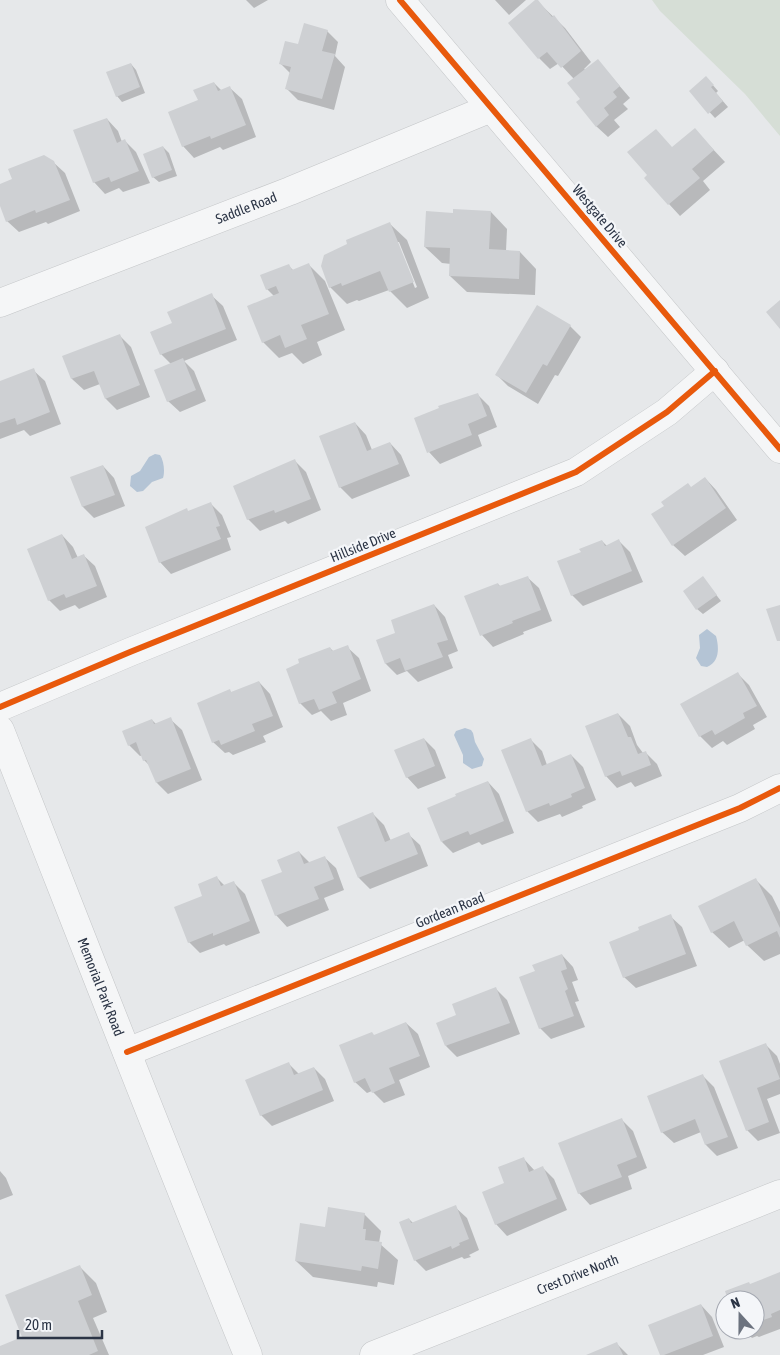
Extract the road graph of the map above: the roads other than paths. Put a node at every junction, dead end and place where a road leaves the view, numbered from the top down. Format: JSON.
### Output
{"nodes":[{"id":1,"x":400,"y":0,"type":"edge"},
{"id":2,"x":491,"y":108,"type":"junction"},
{"id":3,"x":0,"y":303,"type":"edge"},
{"id":4,"x":715,"y":371,"type":"junction"},
{"id":5,"x":780,"y":449,"type":"edge"},
{"id":6,"x":0,"y":706,"type":"edge"},
{"id":7,"x":0,"y":730,"type":"edge"},
{"id":8,"x":780,"y":788,"type":"edge"},
{"id":9,"x":127,"y":1052,"type":"junction"},
{"id":10,"x":780,"y":1194,"type":"edge"},
{"id":11,"x":248,"y":1355,"type":"edge"},
{"id":12,"x":374,"y":1355,"type":"edge"}],
"edges":[{"from":1,"to":2,"type":"street","name":"Westgate Drive"},
{"from":2,"to":3,"type":"street","name":"Saddle Road"},
{"from":2,"to":4,"type":"street","name":"Westgate Drive"},
{"from":4,"to":5,"type":"street","name":"Westgate Drive"},
{"from":4,"to":6,"type":"street","name":"Hillside Drive"},
{"from":7,"to":9,"type":"street","name":"Memorial Park Road"},
{"from":8,"to":9,"type":"street","name":"Gordean Road"},
{"from":9,"to":11,"type":"street","name":"Memorial Park Road"},
{"from":10,"to":12,"type":"street","name":"Crest Drive North"}]}
